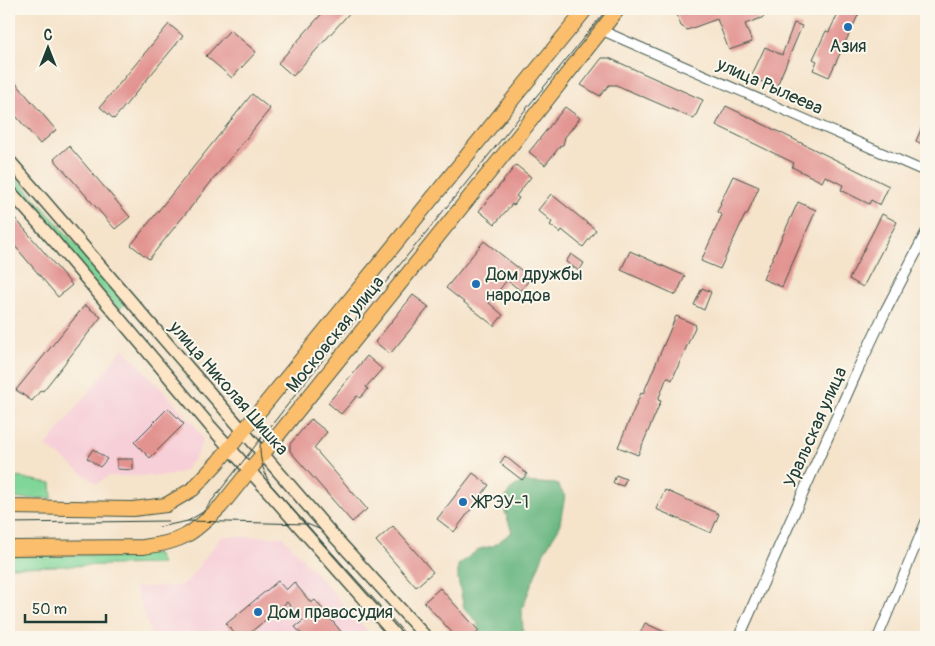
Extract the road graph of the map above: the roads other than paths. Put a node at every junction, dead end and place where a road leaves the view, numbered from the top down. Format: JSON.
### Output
{"nodes":[{"id":1,"x":586,"y":9,"type":"edge"},
{"id":2,"x":618,"y":9,"type":"edge"},
{"id":3,"x":601,"y":30,"type":"junction"},
{"id":4,"x":9,"y":160,"type":"edge"},
{"id":5,"x":926,"y":172,"type":"edge"},
{"id":6,"x":9,"y":190,"type":"edge"},
{"id":7,"x":926,"y":233,"type":"edge"},
{"id":8,"x":243,"y":432,"type":"junction"},
{"id":9,"x":230,"y":448,"type":"junction"},
{"id":10,"x":263,"y":454,"type":"junction"},
{"id":11,"x":249,"y":471,"type":"junction"},
{"id":12,"x":9,"y":507,"type":"edge"},
{"id":13,"x":926,"y":521,"type":"edge"},
{"id":14,"x":9,"y":548,"type":"edge"},
{"id":15,"x":397,"y":637,"type":"edge"},
{"id":16,"x":426,"y":637,"type":"edge"},
{"id":17,"x":739,"y":637,"type":"edge"},
{"id":18,"x":878,"y":637,"type":"edge"}],
"edges":[{"from":1,"to":8,"type":"main road","name":"Московская улица"},
{"from":2,"to":3,"type":"main road","name":"Московская улица"},
{"from":3,"to":5,"type":"street","name":"улица Рылеева"},
{"from":3,"to":10,"type":"main road","name":"Московская улица"},
{"from":4,"to":8,"type":"main road","name":"улица Николая Шишка"},
{"from":6,"to":9,"type":"main road"},
{"from":7,"to":17,"type":"street","name":"Уральская улица"},
{"from":8,"to":9,"type":"main road","name":"Московская улица"},
{"from":8,"to":10,"type":"main road","name":"улица Николая Шишка"},
{"from":9,"to":11,"type":"main road"},
{"from":9,"to":12,"type":"main road","name":"Московская улица"},
{"from":10,"to":11,"type":"main road","name":"Московская улица"},
{"from":10,"to":16,"type":"main road","name":"улица Николая Шишка"},
{"from":11,"to":14,"type":"main road","name":"Московская улица"},
{"from":11,"to":15,"type":"main road"},
{"from":13,"to":18,"type":"street"}]}
